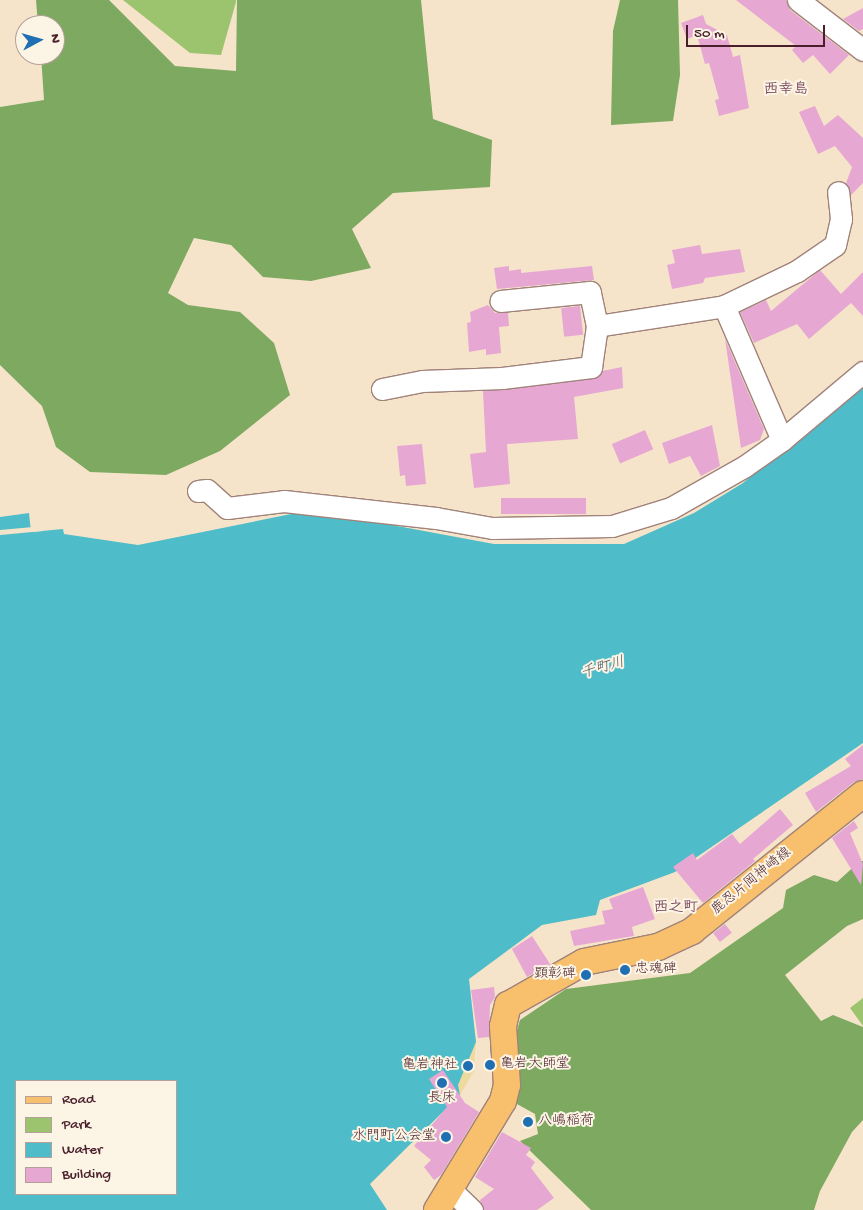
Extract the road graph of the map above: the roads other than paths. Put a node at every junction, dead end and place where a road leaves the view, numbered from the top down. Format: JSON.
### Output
{"nodes":[{"id":1,"x":798,"y":0,"type":"edge"},
{"id":2,"x":863,"y":50,"type":"edge"},
{"id":3,"x":838,"y":192,"type":"dead end"},
{"id":4,"x":500,"y":301,"type":"dead end"},
{"id":5,"x":724,"y":306,"type":"junction"},
{"id":6,"x":597,"y":326,"type":"junction"},
{"id":7,"x":863,"y":372,"type":"edge"},
{"id":8,"x":382,"y":389,"type":"dead end"},
{"id":9,"x":782,"y":440,"type":"junction"},
{"id":10,"x":198,"y":491,"type":"dead end"},
{"id":11,"x":863,"y":794,"type":"edge"},
{"id":12,"x":449,"y":1188,"type":"junction"},
{"id":13,"x":437,"y":1210,"type":"edge"},
{"id":14,"x":472,"y":1210,"type":"edge"}],
"edges":[{"from":1,"to":2,"type":"street"},
{"from":3,"to":5,"type":"street"},
{"from":4,"to":6,"type":"street"},
{"from":5,"to":6,"type":"street"},
{"from":5,"to":9,"type":"street"},
{"from":6,"to":8,"type":"street"},
{"from":7,"to":9,"type":"street"},
{"from":9,"to":10,"type":"street"},
{"from":11,"to":12,"type":"main road","name":"鹿忍片岡神崎線"},
{"from":12,"to":13,"type":"main road","name":"鹿忍片岡神崎線"},
{"from":12,"to":14,"type":"street"}]}
